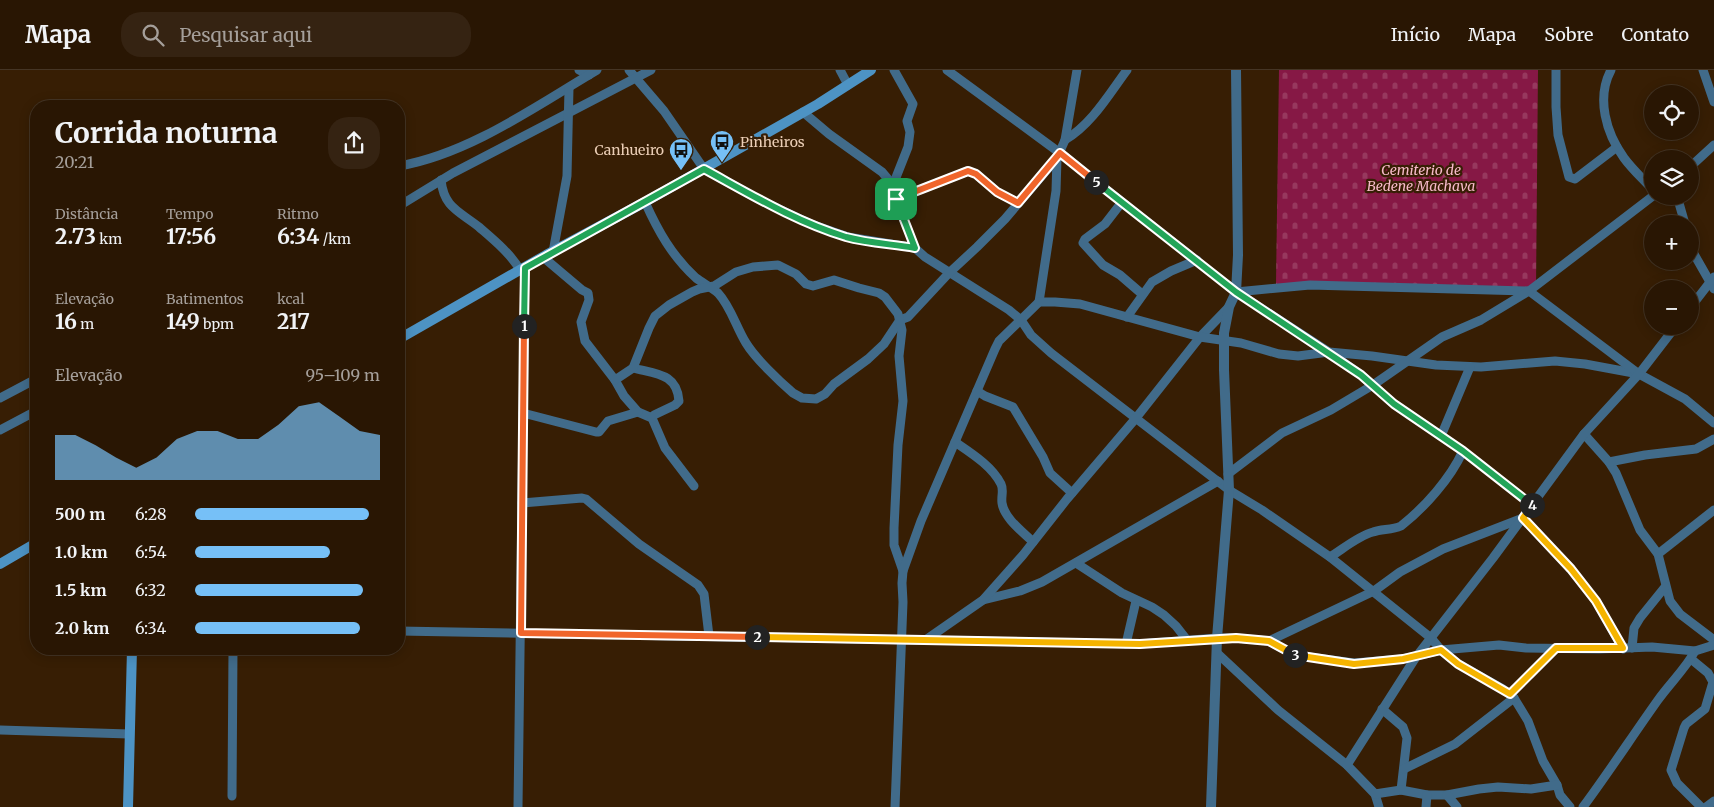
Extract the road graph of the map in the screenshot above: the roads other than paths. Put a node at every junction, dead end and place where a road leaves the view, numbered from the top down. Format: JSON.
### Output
{"nodes":[{"id":1,"x":579,"y":70,"type":"edge"},
{"id":2,"x":630,"y":70,"type":"edge"},
{"id":3,"x":651,"y":70,"type":"edge"},
{"id":4,"x":840,"y":70,"type":"edge"},
{"id":5,"x":871,"y":70,"type":"edge"},
{"id":6,"x":894,"y":70,"type":"edge"},
{"id":7,"x":947,"y":70,"type":"edge"},
{"id":8,"x":1077,"y":70,"type":"edge"},
{"id":9,"x":1128,"y":70,"type":"edge"},
{"id":10,"x":1556,"y":70,"type":"edge"},
{"id":11,"x":1610,"y":70,"type":"edge"},
{"id":12,"x":1703,"y":70,"type":"edge"},
{"id":13,"x":1235,"y":71,"type":"edge"},
{"id":14,"x":593,"y":72,"type":"edge"},
{"id":15,"x":636,"y":78,"type":"junction"},
{"id":16,"x":848,"y":85,"type":"junction"},
{"id":17,"x":568,"y":88,"type":"junction"},
{"id":18,"x":1714,"y":102,"type":"edge"},
{"id":19,"x":569,"y":112,"type":"junction"},
{"id":20,"x":803,"y":112,"type":"junction"},
{"id":21,"x":1065,"y":140,"type":"junction"},
{"id":22,"x":1714,"y":145,"type":"edge"},
{"id":23,"x":1617,"y":147,"type":"junction"},
{"id":24,"x":1058,"y":155,"type":"junction"},
{"id":25,"x":1699,"y":159,"type":"edge"},
{"id":26,"x":405,"y":164,"type":"edge"},
{"id":27,"x":704,"y":169,"type":"junction"},
{"id":28,"x":441,"y":180,"type":"junction"},
{"id":29,"x":1644,"y":180,"type":"edge"},
{"id":30,"x":893,"y":186,"type":"junction"},
{"id":31,"x":896,"y":199,"type":"junction"},
{"id":32,"x":405,"y":202,"type":"edge"},
{"id":33,"x":645,"y":202,"type":"junction"},
{"id":34,"x":1122,"y":202,"type":"junction"},
{"id":35,"x":1018,"y":203,"type":"junction"},
{"id":36,"x":1644,"y":203,"type":"edge"},
{"id":37,"x":915,"y":248,"type":"junction"},
{"id":38,"x":553,"y":252,"type":"junction"},
{"id":39,"x":543,"y":257,"type":"junction"},
{"id":40,"x":1196,"y":260,"type":"junction"},
{"id":41,"x":1699,"y":262,"type":"edge"},
{"id":42,"x":522,"y":269,"type":"junction"},
{"id":43,"x":949,"y":273,"type":"junction"},
{"id":44,"x":1713,"y":283,"type":"edge"},
{"id":45,"x":708,"y":288,"type":"junction"},
{"id":46,"x":1529,"y":291,"type":"junction"},
{"id":47,"x":1236,"y":292,"type":"junction"},
{"id":48,"x":1142,"y":294,"type":"junction"},
{"id":49,"x":1699,"y":298,"type":"edge"},
{"id":50,"x":1039,"y":302,"type":"junction"},
{"id":51,"x":1229,"y":307,"type":"junction"},
{"id":52,"x":1127,"y":317,"type":"junction"},
{"id":53,"x":900,"y":320,"type":"junction"},
{"id":54,"x":1021,"y":320,"type":"junction"},
{"id":55,"x":1669,"y":335,"type":"edge"},
{"id":56,"x":405,"y":336,"type":"edge"},
{"id":57,"x":1200,"y":337,"type":"junction"},
{"id":58,"x":1224,"y":340,"type":"junction"},
{"id":59,"x":1328,"y":352,"type":"junction"},
{"id":60,"x":1407,"y":360,"type":"junction"},
{"id":61,"x":1470,"y":366,"type":"junction"},
{"id":62,"x":633,"y":368,"type":"junction"},
{"id":63,"x":1639,"y":374,"type":"junction"},
{"id":64,"x":615,"y":380,"type":"junction"},
{"id":65,"x":30,"y":382,"type":"edge"},
{"id":66,"x":1373,"y":385,"type":"junction"},
{"id":67,"x":977,"y":391,"type":"junction"},
{"id":68,"x":0,"y":398,"type":"edge"},
{"id":69,"x":638,"y":412,"type":"junction"},
{"id":70,"x":30,"y":414,"type":"edge"},
{"id":71,"x":523,"y":414,"type":"junction"},
{"id":72,"x":652,"y":418,"type":"junction"},
{"id":73,"x":1136,"y":418,"type":"junction"},
{"id":74,"x":1714,"y":424,"type":"edge"},
{"id":75,"x":0,"y":430,"type":"edge"},
{"id":76,"x":1584,"y":434,"type":"junction"},
{"id":77,"x":1441,"y":436,"type":"junction"},
{"id":78,"x":1714,"y":439,"type":"edge"},
{"id":79,"x":955,"y":442,"type":"junction"},
{"id":80,"x":1463,"y":451,"type":"junction"},
{"id":81,"x":1609,"y":462,"type":"junction"},
{"id":82,"x":1228,"y":474,"type":"junction"},
{"id":83,"x":1218,"y":481,"type":"junction"},
{"id":84,"x":694,"y":486,"type":"dead end"},
{"id":85,"x":1229,"y":490,"type":"junction"},
{"id":86,"x":1072,"y":493,"type":"junction"},
{"id":87,"x":522,"y":503,"type":"junction"},
{"id":88,"x":1532,"y":505,"type":"junction"},
{"id":89,"x":1714,"y":510,"type":"edge"},
{"id":90,"x":1523,"y":518,"type":"junction"},
{"id":91,"x":1033,"y":542,"type":"junction"},
{"id":92,"x":30,"y":547,"type":"edge"},
{"id":93,"x":1658,"y":554,"type":"junction"},
{"id":94,"x":1330,"y":557,"type":"junction"},
{"id":95,"x":1076,"y":563,"type":"junction"},
{"id":96,"x":0,"y":564,"type":"edge"},
{"id":97,"x":903,"y":571,"type":"junction"},
{"id":98,"x":1665,"y":587,"type":"junction"},
{"id":99,"x":1374,"y":591,"type":"junction"},
{"id":100,"x":983,"y":600,"type":"junction"},
{"id":101,"x":1136,"y":601,"type":"junction"},
{"id":102,"x":405,"y":631,"type":"edge"},
{"id":103,"x":521,"y":633,"type":"junction"},
{"id":104,"x":709,"y":636,"type":"junction"},
{"id":105,"x":901,"y":638,"type":"junction"},
{"id":106,"x":1217,"y":638,"type":"junction"},
{"id":107,"x":1431,"y":638,"type":"junction"},
{"id":108,"x":926,"y":639,"type":"junction"},
{"id":109,"x":1713,"y":639,"type":"edge"},
{"id":110,"x":1187,"y":640,"type":"junction"},
{"id":111,"x":1269,"y":641,"type":"junction"},
{"id":112,"x":1126,"y":644,"type":"junction"},
{"id":113,"x":1556,"y":648,"type":"junction"},
{"id":114,"x":1628,"y":648,"type":"junction"},
{"id":115,"x":1441,"y":650,"type":"junction"},
{"id":116,"x":1217,"y":653,"type":"junction"},
{"id":117,"x":132,"y":655,"type":"edge"},
{"id":118,"x":234,"y":655,"type":"edge"},
{"id":119,"x":1693,"y":655,"type":"junction"},
{"id":120,"x":1416,"y":657,"type":"junction"},
{"id":121,"x":1512,"y":696,"type":"junction"},
{"id":122,"x":1382,"y":709,"type":"junction"},
{"id":123,"x":0,"y":730,"type":"edge"},
{"id":124,"x":129,"y":734,"type":"junction"},
{"id":125,"x":1347,"y":765,"type":"junction"},
{"id":126,"x":1404,"y":769,"type":"junction"},
{"id":127,"x":1557,"y":785,"type":"junction"},
{"id":128,"x":1401,"y":790,"type":"junction"},
{"id":129,"x":1375,"y":794,"type":"junction"},
{"id":130,"x":1427,"y":795,"type":"junction"},
{"id":131,"x":1447,"y":795,"type":"junction"},
{"id":132,"x":232,"y":796,"type":"dead end"},
{"id":133,"x":1714,"y":801,"type":"edge"},
{"id":134,"x":128,"y":807,"type":"edge"},
{"id":135,"x":518,"y":807,"type":"edge"},
{"id":136,"x":895,"y":807,"type":"edge"},
{"id":137,"x":1211,"y":807,"type":"edge"},
{"id":138,"x":1379,"y":807,"type":"edge"},
{"id":139,"x":1426,"y":807,"type":"edge"},
{"id":140,"x":1457,"y":807,"type":"edge"},
{"id":141,"x":1570,"y":807,"type":"edge"},
{"id":142,"x":1583,"y":807,"type":"edge"},
{"id":143,"x":1701,"y":807,"type":"edge"},
{"id":144,"x":1706,"y":807,"type":"edge"}],
"edges":[{"from":1,"to":14,"type":"street"},
{"from":2,"to":15,"type":"street"},
{"from":3,"to":15,"type":"street"},
{"from":4,"to":16,"type":"street"},
{"from":5,"to":16,"type":"main road"},
{"from":6,"to":30,"type":"street"},
{"from":7,"to":24,"type":"street"},
{"from":8,"to":21,"type":"street"},
{"from":9,"to":21,"type":"street"},
{"from":10,"to":23,"type":"street"},
{"from":11,"to":23,"type":"street"},
{"from":12,"to":18,"type":"street"},
{"from":13,"to":47,"type":"street"},
{"from":14,"to":17,"type":"street"},
{"from":15,"to":19,"type":"street"},
{"from":15,"to":27,"type":"street"},
{"from":16,"to":20,"type":"main road"},
{"from":17,"to":19,"type":"street"},
{"from":17,"to":26,"type":"street"},
{"from":19,"to":28,"type":"street"},
{"from":19,"to":38,"type":"street"},
{"from":20,"to":27,"type":"main road"},
{"from":20,"to":30,"type":"street"},
{"from":21,"to":24,"type":"street"},
{"from":22,"to":25,"type":"street"},
{"from":23,"to":29,"type":"street"},
{"from":24,"to":34,"type":"street"},
{"from":24,"to":35,"type":"street"},
{"from":24,"to":50,"type":"street"},
{"from":27,"to":33,"type":"main road"},
{"from":27,"to":37,"type":"street"},
{"from":28,"to":32,"type":"street"},
{"from":28,"to":42,"type":"street"},
{"from":30,"to":31,"type":"street"},
{"from":31,"to":35,"type":"street"},
{"from":31,"to":37,"type":"street"},
{"from":33,"to":38,"type":"main road"},
{"from":33,"to":45,"type":"street"},
{"from":34,"to":40,"type":"street"},
{"from":34,"to":48,"type":"street"},
{"from":35,"to":43,"type":"street"},
{"from":36,"to":46,"type":"street"},
{"from":37,"to":43,"type":"street"},
{"from":38,"to":39,"type":"main road"},
{"from":39,"to":42,"type":"main road"},
{"from":39,"to":64,"type":"street"},
{"from":40,"to":47,"type":"street"},
{"from":40,"to":48,"type":"street"},
{"from":41,"to":44,"type":"street"},
{"from":42,"to":56,"type":"main road"},
{"from":42,"to":71,"type":"street"},
{"from":43,"to":53,"type":"street"},
{"from":43,"to":54,"type":"street"},
{"from":44,"to":49,"type":"street"},
{"from":45,"to":53,"type":"street"},
{"from":45,"to":53,"type":"street"},
{"from":45,"to":62,"type":"street"},
{"from":46,"to":47,"type":"street"},
{"from":46,"to":60,"type":"street"},
{"from":46,"to":63,"type":"street"},
{"from":47,"to":51,"type":"street"},
{"from":47,"to":59,"type":"street"},
{"from":48,"to":52,"type":"street"},
{"from":50,"to":52,"type":"street"},
{"from":50,"to":54,"type":"street"},
{"from":51,"to":57,"type":"street"},
{"from":51,"to":58,"type":"street"},
{"from":52,"to":57,"type":"street"},
{"from":53,"to":97,"type":"street"},
{"from":54,"to":67,"type":"street"},
{"from":54,"to":73,"type":"street"},
{"from":55,"to":63,"type":"street"},
{"from":57,"to":58,"type":"street"},
{"from":57,"to":73,"type":"street"},
{"from":58,"to":59,"type":"street"},
{"from":58,"to":82,"type":"street"},
{"from":59,"to":60,"type":"street"},
{"from":59,"to":66,"type":"street"},
{"from":60,"to":61,"type":"street"},
{"from":60,"to":66,"type":"street"},
{"from":61,"to":63,"type":"street"},
{"from":61,"to":77,"type":"street"},
{"from":62,"to":64,"type":"street"},
{"from":62,"to":72,"type":"street"},
{"from":63,"to":74,"type":"street"},
{"from":63,"to":76,"type":"street"},
{"from":64,"to":69,"type":"street"},
{"from":65,"to":68,"type":"street"},
{"from":66,"to":77,"type":"street"},
{"from":66,"to":82,"type":"street"},
{"from":67,"to":79,"type":"street"},
{"from":67,"to":86,"type":"street"},
{"from":69,"to":71,"type":"street"},
{"from":69,"to":72,"type":"street"},
{"from":70,"to":75,"type":"street"},
{"from":71,"to":87,"type":"street"},
{"from":72,"to":84,"type":"street"},
{"from":73,"to":83,"type":"street"},
{"from":73,"to":86,"type":"street"},
{"from":76,"to":81,"type":"street"},
{"from":76,"to":88,"type":"street"},
{"from":77,"to":80,"type":"street"},
{"from":78,"to":81,"type":"street"},
{"from":79,"to":91,"type":"street"},
{"from":79,"to":97,"type":"street"},
{"from":80,"to":88,"type":"street"},
{"from":80,"to":94,"type":"street"},
{"from":81,"to":93,"type":"street"},
{"from":82,"to":85,"type":"street"},
{"from":83,"to":85,"type":"street"},
{"from":83,"to":95,"type":"street"},
{"from":85,"to":94,"type":"street"},
{"from":85,"to":106,"type":"street"},
{"from":86,"to":91,"type":"street"},
{"from":87,"to":103,"type":"street"},
{"from":87,"to":104,"type":"street"},
{"from":88,"to":90,"type":"street"},
{"from":89,"to":93,"type":"street"},
{"from":90,"to":99,"type":"street"},
{"from":90,"to":107,"type":"street"},
{"from":90,"to":114,"type":"street"},
{"from":91,"to":100,"type":"street"},
{"from":92,"to":96,"type":"main road"},
{"from":93,"to":98,"type":"street"},
{"from":94,"to":99,"type":"street"},
{"from":95,"to":100,"type":"street"},
{"from":95,"to":101,"type":"street"},
{"from":97,"to":105,"type":"street"},
{"from":98,"to":109,"type":"street"},
{"from":98,"to":114,"type":"street"},
{"from":99,"to":107,"type":"street"},
{"from":99,"to":111,"type":"street"},
{"from":100,"to":108,"type":"street"},
{"from":101,"to":110,"type":"street"},
{"from":101,"to":112,"type":"street"},
{"from":102,"to":103,"type":"street"},
{"from":103,"to":104,"type":"street"},
{"from":103,"to":135,"type":"street"},
{"from":104,"to":105,"type":"street"},
{"from":105,"to":108,"type":"street"},
{"from":105,"to":136,"type":"street"},
{"from":106,"to":110,"type":"street"},
{"from":106,"to":111,"type":"street"},
{"from":106,"to":116,"type":"street"},
{"from":107,"to":115,"type":"street"},
{"from":107,"to":120,"type":"street"},
{"from":108,"to":112,"type":"street"},
{"from":109,"to":119,"type":"street"},
{"from":110,"to":112,"type":"street"},
{"from":111,"to":120,"type":"street"},
{"from":113,"to":114,"type":"street"},
{"from":113,"to":115,"type":"street"},
{"from":113,"to":121,"type":"street"},
{"from":114,"to":119,"type":"street"},
{"from":115,"to":120,"type":"street"},
{"from":115,"to":121,"type":"street"},
{"from":116,"to":125,"type":"street"},
{"from":116,"to":137,"type":"street"},
{"from":117,"to":124,"type":"main road"},
{"from":118,"to":132,"type":"street"},
{"from":119,"to":142,"type":"street"},
{"from":119,"to":143,"type":"street"},
{"from":120,"to":122,"type":"street"},
{"from":121,"to":126,"type":"street"},
{"from":121,"to":127,"type":"street"},
{"from":122,"to":125,"type":"street"},
{"from":122,"to":126,"type":"street"},
{"from":123,"to":124,"type":"street"},
{"from":124,"to":134,"type":"main road"},
{"from":125,"to":129,"type":"street"},
{"from":126,"to":128,"type":"street"},
{"from":127,"to":131,"type":"street"},
{"from":127,"to":141,"type":"street"},
{"from":128,"to":129,"type":"street"},
{"from":128,"to":130,"type":"street"},
{"from":129,"to":138,"type":"street"},
{"from":130,"to":131,"type":"street"},
{"from":130,"to":139,"type":"street"},
{"from":131,"to":140,"type":"street"},
{"from":133,"to":144,"type":"street"}]}
